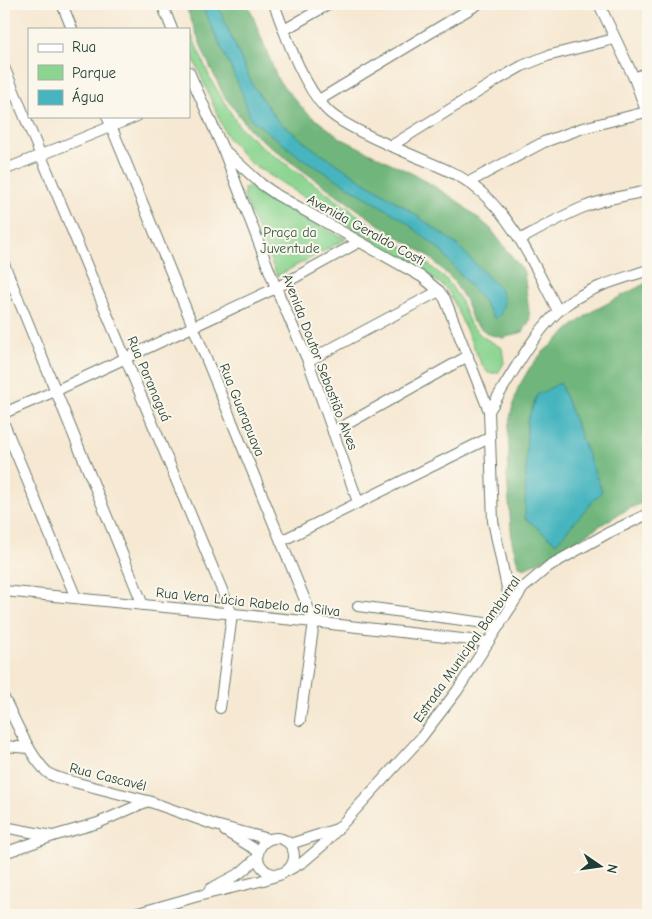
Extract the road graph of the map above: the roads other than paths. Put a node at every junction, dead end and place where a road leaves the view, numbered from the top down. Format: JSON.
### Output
{"nodes":[{"id":1,"x":62,"y":4,"type":"edge"},
{"id":2,"x":162,"y":4,"type":"edge"},
{"id":3,"x":274,"y":4,"type":"edge"},
{"id":4,"x":329,"y":4,"type":"edge"},
{"id":5,"x":478,"y":4,"type":"edge"},
{"id":6,"x":599,"y":4,"type":"edge"},
{"id":7,"x":72,"y":28,"type":"edge"},
{"id":8,"x":172,"y":28,"type":"edge"},
{"id":9,"x":284,"y":30,"type":"junction"},
{"id":10,"x":614,"y":39,"type":"junction"},
{"id":11,"x":4,"y":67,"type":"edge"},
{"id":12,"x":648,"y":72,"type":"edge"},
{"id":13,"x":190,"y":78,"type":"edge"},
{"id":14,"x":634,"y":78,"type":"junction"},
{"id":15,"x":193,"y":94,"type":"edge"},
{"id":16,"x":318,"y":100,"type":"junction"},
{"id":17,"x":647,"y":114,"type":"edge"},
{"id":18,"x":108,"y":118,"type":"edge"},
{"id":19,"x":132,"y":118,"type":"edge"},
{"id":20,"x":111,"y":126,"type":"junction"},
{"id":21,"x":392,"y":146,"type":"junction"},
{"id":22,"x":223,"y":149,"type":"junction"},
{"id":23,"x":41,"y":155,"type":"junction"},
{"id":24,"x":4,"y":170,"type":"edge"},
{"id":25,"x":469,"y":182,"type":"junction"},
{"id":26,"x":648,"y":191,"type":"edge"},
{"id":27,"x":521,"y":240,"type":"junction"},
{"id":28,"x":359,"y":242,"type":"junction"},
{"id":29,"x":4,"y":264,"type":"edge"},
{"id":30,"x":648,"y":270,"type":"edge"},
{"id":31,"x":276,"y":288,"type":"junction"},
{"id":32,"x":439,"y":291,"type":"junction"},
{"id":33,"x":558,"y":310,"type":"junction"},
{"id":34,"x":193,"y":327,"type":"junction"},
{"id":35,"x":468,"y":356,"type":"junction"},
{"id":36,"x":126,"y":358,"type":"junction"},
{"id":37,"x":308,"y":361,"type":"junction"},
{"id":38,"x":54,"y":391,"type":"junction"},
{"id":39,"x":489,"y":411,"type":"junction"},
{"id":40,"x":4,"y":413,"type":"edge"},
{"id":41,"x":4,"y":424,"type":"edge"},
{"id":42,"x":333,"y":432,"type":"junction"},
{"id":43,"x":489,"y":438,"type":"junction"},
{"id":44,"x":358,"y":502,"type":"junction"},
{"id":45,"x":648,"y":514,"type":"edge"},
{"id":46,"x":281,"y":542,"type":"junction"},
{"id":47,"x":4,"y":591,"type":"edge"},
{"id":48,"x":76,"y":598,"type":"junction"},
{"id":49,"x":143,"y":605,"type":"junction"},
{"id":50,"x":358,"y":606,"type":"dead end"},
{"id":51,"x":511,"y":607,"type":"junction"},
{"id":52,"x":232,"y":614,"type":"junction"},
{"id":53,"x":314,"y":622,"type":"junction"},
{"id":54,"x":500,"y":625,"type":"junction"},
{"id":55,"x":488,"y":642,"type":"junction"},
{"id":56,"x":4,"y":698,"type":"edge"},
{"id":57,"x":220,"y":708,"type":"dead end"},
{"id":58,"x":300,"y":720,"type":"dead end"},
{"id":59,"x":4,"y":746,"type":"edge"},
{"id":60,"x":29,"y":748,"type":"junction"},
{"id":61,"x":148,"y":801,"type":"junction"},
{"id":62,"x":215,"y":826,"type":"junction"},
{"id":63,"x":4,"y":827,"type":"edge"},
{"id":64,"x":338,"y":829,"type":"junction"},
{"id":65,"x":53,"y":836,"type":"junction"},
{"id":66,"x":269,"y":839,"type":"junction"},
{"id":67,"x":290,"y":844,"type":"junction"},
{"id":68,"x":4,"y":853,"type":"edge"},
{"id":69,"x":258,"y":854,"type":"junction"},
{"id":70,"x":284,"y":872,"type":"junction"},
{"id":71,"x":198,"y":896,"type":"junction"},
{"id":72,"x":131,"y":915,"type":"edge"}],
"edges":[{"from":1,"to":7,"type":"street"},
{"from":2,"to":8,"type":"street"},
{"from":3,"to":9,"type":"street"},
{"from":4,"to":9,"type":"street"},
{"from":5,"to":16,"type":"street"},
{"from":6,"to":10,"type":"street"},
{"from":9,"to":16,"type":"street"},
{"from":10,"to":14,"type":"street"},
{"from":10,"to":21,"type":"street"},
{"from":11,"to":23,"type":"street","name":"Rua Paranaguá"},
{"from":12,"to":14,"type":"street"},
{"from":13,"to":15,"type":"street","name":"Avenida Doutor Sebastião Alves"},
{"from":14,"to":17,"type":"street"},
{"from":15,"to":22,"type":"street","name":"Avenida Doutor Sebastião Alves"},
{"from":16,"to":21,"type":"street"},
{"from":17,"to":25,"type":"street"},
{"from":18,"to":20,"type":"street","name":"Rua Guarapuava"},
{"from":19,"to":20,"type":"street"},
{"from":20,"to":23,"type":"street"},
{"from":20,"to":34,"type":"street","name":"Rua Guarapuava"},
{"from":21,"to":25,"type":"street"},
{"from":22,"to":28,"type":"street","name":"Avenida Geraldo Costi"},
{"from":22,"to":31,"type":"street","name":"Avenida Doutor Sebastião Alves"},
{"from":23,"to":24,"type":"street"},
{"from":23,"to":36,"type":"street","name":"Rua Paranaguá"},
{"from":25,"to":27,"type":"street"},
{"from":26,"to":27,"type":"street"},
{"from":27,"to":33,"type":"street"},
{"from":28,"to":31,"type":"street"},
{"from":28,"to":32,"type":"street","name":"Avenida Geraldo Costi"},
{"from":29,"to":38,"type":"street"},
{"from":30,"to":33,"type":"street"},
{"from":31,"to":34,"type":"street"},
{"from":31,"to":37,"type":"street","name":"Avenida Doutor Sebastião Alves"},
{"from":32,"to":35,"type":"street","name":"Avenida Geraldo Costi"},
{"from":32,"to":37,"type":"street"},
{"from":33,"to":39,"type":"street"},
{"from":34,"to":36,"type":"street"},
{"from":34,"to":46,"type":"street","name":"Rua Guarapuava"},
{"from":35,"to":39,"type":"street","name":"Avenida Geraldo Costi"},
{"from":35,"to":42,"type":"street"},
{"from":36,"to":38,"type":"street"},
{"from":36,"to":52,"type":"street","name":"Rua Paranaguá"},
{"from":37,"to":42,"type":"street","name":"Avenida Doutor Sebastião Alves"},
{"from":38,"to":40,"type":"street"},
{"from":38,"to":49,"type":"street"},
{"from":39,"to":43,"type":"street"},
{"from":41,"to":48,"type":"street"},
{"from":42,"to":44,"type":"street","name":"Avenida Doutor Sebastião Alves"},
{"from":43,"to":44,"type":"street"},
{"from":43,"to":51,"type":"street"},
{"from":44,"to":46,"type":"street"},
{"from":45,"to":51,"type":"street","name":"Estrada Municipal Bamburral"},
{"from":46,"to":53,"type":"street","name":"Rua Guarapuava"},
{"from":47,"to":48,"type":"street","name":"Rua Vera Lúcia Rabelo da Silva"},
{"from":48,"to":49,"type":"street","name":"Rua Vera Lúcia Rabelo da Silva"},
{"from":49,"to":52,"type":"street","name":"Rua Vera Lúcia Rabelo da Silva"},
{"from":50,"to":54,"type":"street"},
{"from":51,"to":54,"type":"street","name":"Estrada Municipal Bamburral"},
{"from":52,"to":53,"type":"street","name":"Rua Vera Lúcia Rabelo da Silva"},
{"from":52,"to":57,"type":"street","name":"Rua Paranaguá"},
{"from":53,"to":55,"type":"street","name":"Rua Vera Lúcia Rabelo da Silva"},
{"from":53,"to":58,"type":"street"},
{"from":54,"to":55,"type":"street","name":"Estrada Municipal Bamburral"},
{"from":55,"to":64,"type":"street","name":"Estrada Municipal Bamburral"},
{"from":56,"to":60,"type":"street","name":"Rua Cascavél"},
{"from":59,"to":60,"type":"street"},
{"from":60,"to":61,"type":"street","name":"Rua Cascavél"},
{"from":61,"to":62,"type":"street","name":"Rua Cascavél"},
{"from":61,"to":65,"type":"street"},
{"from":62,"to":66,"type":"street","name":"Rua Cascavél"},
{"from":62,"to":69,"type":"street","name":"Rua Cascavél"},
{"from":63,"to":65,"type":"street"},
{"from":64,"to":67,"type":"street"},
{"from":64,"to":70,"type":"street","name":"Estrada Municipal Bamburral"},
{"from":65,"to":68,"type":"street"},
{"from":66,"to":67,"type":"street","name":"Rua Cascavél"},
{"from":66,"to":69,"type":"street"},
{"from":67,"to":70,"type":"street"},
{"from":69,"to":70,"type":"street","name":"Rua Cascavél"},
{"from":69,"to":71,"type":"street"},
{"from":70,"to":71,"type":"street","name":"Estrada Municipal Bamburral"},
{"from":71,"to":72,"type":"street"}]}
